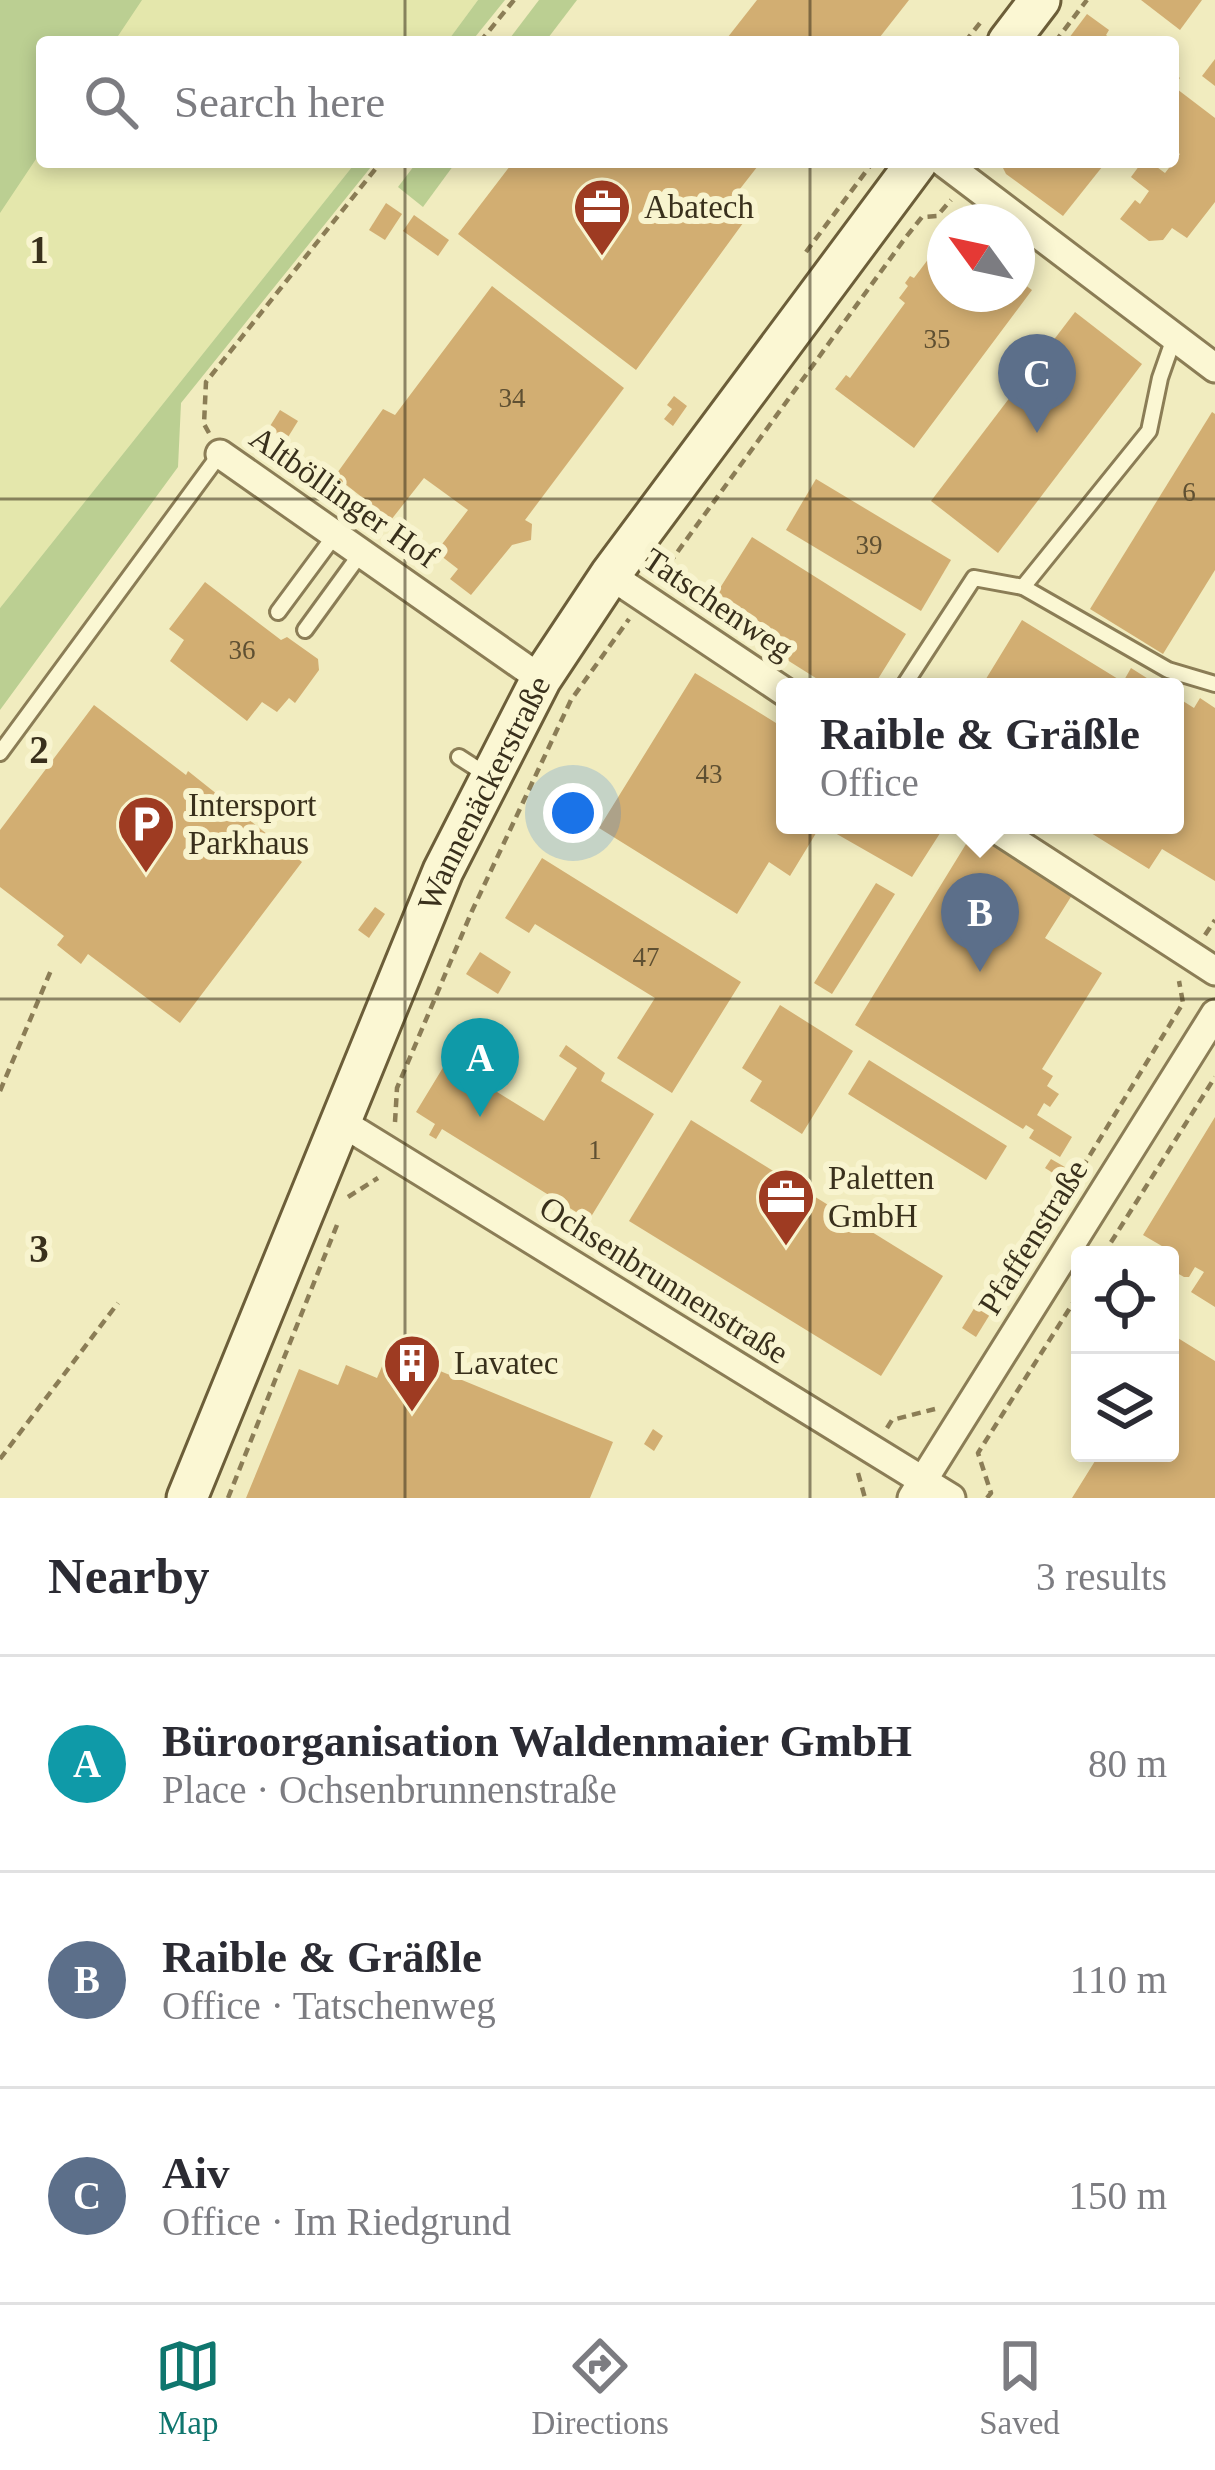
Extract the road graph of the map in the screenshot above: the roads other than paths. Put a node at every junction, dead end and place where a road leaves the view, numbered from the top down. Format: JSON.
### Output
{"nodes":[{"id":1,"x":1040,"y":0,"type":"edge"},
{"id":2,"x":1013,"y":36,"type":"edge"},
{"id":3,"x":913,"y":168,"type":"edge"},
{"id":4,"x":951,"y":168,"type":"edge"},
{"id":5,"x":1174,"y":338,"type":"junction"},
{"id":6,"x":1215,"y":368,"type":"edge"},
{"id":7,"x":220,"y":454,"type":"joint"},
{"id":8,"x":335,"y":535,"type":"junction"},
{"id":9,"x":361,"y":553,"type":"junction"},
{"id":10,"x":610,"y":575,"type":"junction"},
{"id":11,"x":1023,"y":587,"type":"junction"},
{"id":12,"x":278,"y":612,"type":"dead end"},
{"id":13,"x":305,"y":630,"type":"dead end"},
{"id":14,"x":909,"y":678,"type":"edge"},
{"id":15,"x":541,"y":680,"type":"junction"},
{"id":16,"x":1215,"y":684,"type":"edge"},
{"id":17,"x":776,"y":686,"type":"edge"},
{"id":18,"x":0,"y":753,"type":"edge"},
{"id":19,"x":1004,"y":834,"type":"edge"},
{"id":20,"x":1203,"y":964,"type":"edge"},
{"id":21,"x":1215,"y":1014,"type":"edge"},
{"id":22,"x":341,"y":1122,"type":"junction"},
{"id":23,"x":917,"y":1489,"type":"edge"},
{"id":24,"x":187,"y":1498,"type":"edge"},
{"id":25,"x":950,"y":1498,"type":"edge"}],
"edges":[{"from":1,"to":2,"type":"street"},
{"from":3,"to":10,"type":"street","name":"Wannenäckerstraße"},
{"from":4,"to":5,"type":"street"},
{"from":5,"to":6,"type":"street"},
{"from":5,"to":11,"type":"lane"},
{"from":7,"to":8,"type":"street","name":"Altböllinger Hof"},
{"from":7,"to":18,"type":"lane"},
{"from":8,"to":9,"type":"street","name":"Altböllinger Hof"},
{"from":8,"to":12,"type":"lane"},
{"from":9,"to":13,"type":"lane"},
{"from":9,"to":15,"type":"street","name":"Altböllinger Hof"},
{"from":10,"to":15,"type":"street","name":"Wannenäckerstraße"},
{"from":10,"to":17,"type":"street","name":"Tatschenweg"},
{"from":11,"to":14,"type":"lane"},
{"from":11,"to":16,"type":"lane"},
{"from":15,"to":22,"type":"street","name":"Wannenäckerstraße"},
{"from":19,"to":20,"type":"street"},
{"from":21,"to":23,"type":"street","name":"Pfaffenstraße"},
{"from":22,"to":23,"type":"street","name":"Ochsenbrunnenstraße"},
{"from":22,"to":24,"type":"street","name":"Wannenäckerstraße"},
{"from":23,"to":25,"type":"street","name":"Ochsenbrunnenstraße"}]}
